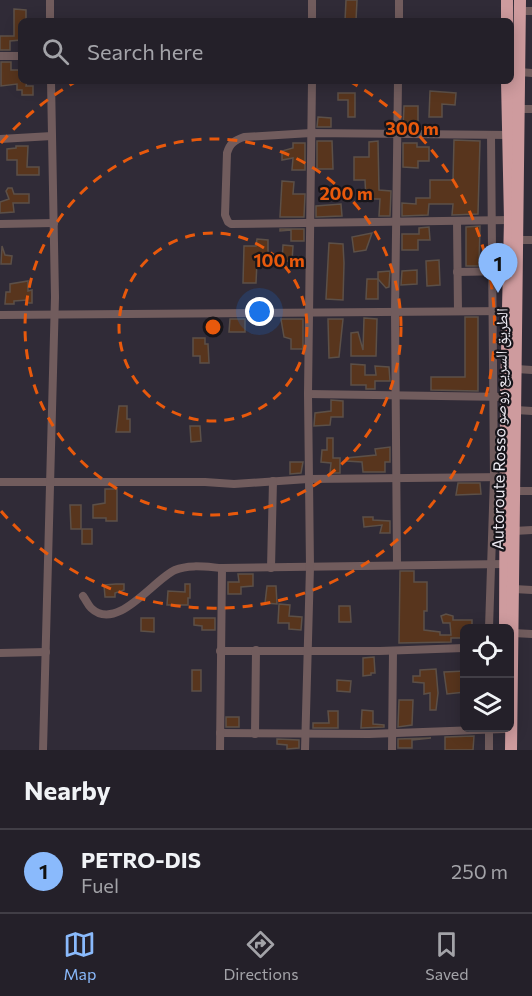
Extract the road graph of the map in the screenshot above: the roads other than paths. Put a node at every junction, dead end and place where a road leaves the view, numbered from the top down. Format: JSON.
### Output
{"nodes":[{"id":1,"x":50,"y":0,"type":"edge"},
{"id":2,"x":312,"y":0,"type":"edge"},
{"id":3,"x":399,"y":0,"type":"edge"},
{"id":4,"x":507,"y":0,"type":"edge"},
{"id":5,"x":524,"y":7,"type":"edge"},
{"id":6,"x":50,"y":18,"type":"edge"},
{"id":7,"x":312,"y":18,"type":"edge"},
{"id":8,"x":399,"y":18,"type":"edge"},
{"id":9,"x":507,"y":18,"type":"edge"},
{"id":10,"x":0,"y":56,"type":"edge"},
{"id":11,"x":18,"y":56,"type":"edge"},
{"id":12,"x":526,"y":72,"type":"edge"},
{"id":13,"x":51,"y":84,"type":"edge"},
{"id":14,"x":312,"y":84,"type":"edge"},
{"id":15,"x":398,"y":84,"type":"edge"},
{"id":16,"x":507,"y":84,"type":"edge"},
{"id":17,"x":519,"y":109,"type":"junction"},
{"id":18,"x":532,"y":110,"type":"edge"},
{"id":19,"x":311,"y":133,"type":"junction"},
{"id":20,"x":399,"y":134,"type":"junction"},
{"id":21,"x":491,"y":135,"type":"junction"},
{"id":22,"x":508,"y":135,"type":"junction"},
{"id":23,"x":52,"y":136,"type":"junction"},
{"id":24,"x":0,"y":139,"type":"edge"},
{"id":25,"x":492,"y":220,"type":"junction"},
{"id":26,"x":510,"y":220,"type":"junction"},
{"id":27,"x":457,"y":221,"type":"junction"},
{"id":28,"x":396,"y":222,"type":"junction"},
{"id":29,"x":54,"y":223,"type":"junction"},
{"id":30,"x":312,"y":223,"type":"junction"},
{"id":31,"x":0,"y":224,"type":"edge"},
{"id":32,"x":518,"y":240,"type":"junction"},
{"id":33,"x":532,"y":240,"type":"edge"},
{"id":34,"x":509,"y":271,"type":"junction"},
{"id":35,"x":457,"y":272,"type":"junction"},
{"id":36,"x":493,"y":272,"type":"junction"},
{"id":37,"x":458,"y":311,"type":"junction"},
{"id":38,"x":493,"y":311,"type":"junction"},
{"id":39,"x":508,"y":311,"type":"junction"},
{"id":40,"x":309,"y":312,"type":"junction"},
{"id":41,"x":395,"y":312,"type":"junction"},
{"id":42,"x":54,"y":314,"type":"junction"},
{"id":43,"x":0,"y":315,"type":"edge"},
{"id":44,"x":516,"y":369,"type":"junction"},
{"id":45,"x":532,"y":369,"type":"edge"},
{"id":46,"x":308,"y":394,"type":"junction"},
{"id":47,"x":396,"y":397,"type":"junction"},
{"id":48,"x":492,"y":397,"type":"junction"},
{"id":49,"x":506,"y":397,"type":"junction"},
{"id":50,"x":516,"y":410,"type":"junction"},
{"id":51,"x":532,"y":411,"type":"edge"},
{"id":52,"x":507,"y":477,"type":"junction"},
{"id":53,"x":494,"y":478,"type":"junction"},
{"id":54,"x":308,"y":479,"type":"junction"},
{"id":55,"x":396,"y":479,"type":"junction"},
{"id":56,"x":50,"y":481,"type":"junction"},
{"id":57,"x":273,"y":481,"type":"junction"},
{"id":58,"x":0,"y":482,"type":"edge"},
{"id":59,"x":515,"y":491,"type":"junction"},
{"id":60,"x":532,"y":491,"type":"edge"},
{"id":61,"x":532,"y":530,"type":"edge"},
{"id":62,"x":514,"y":531,"type":"junction"},
{"id":63,"x":397,"y":564,"type":"junction"},
{"id":64,"x":491,"y":564,"type":"junction"},
{"id":65,"x":506,"y":564,"type":"junction"},
{"id":66,"x":310,"y":567,"type":"junction"},
{"id":67,"x":222,"y":568,"type":"junction"},
{"id":68,"x":271,"y":568,"type":"junction"},
{"id":69,"x":514,"y":589,"type":"junction"},
{"id":70,"x":532,"y":590,"type":"edge"},
{"id":71,"x":83,"y":596,"type":"dead end"},
{"id":72,"x":489,"y":624,"type":"edge"},
{"id":73,"x":509,"y":624,"type":"edge"},
{"id":74,"x":510,"y":624,"type":"edge"},
{"id":75,"x":514,"y":632,"type":"edge"},
{"id":76,"x":532,"y":634,"type":"edge"},
{"id":77,"x":460,"y":648,"type":"edge"},
{"id":78,"x":256,"y":650,"type":"junction"},
{"id":79,"x":307,"y":650,"type":"junction"},
{"id":80,"x":220,"y":651,"type":"junction"},
{"id":81,"x":393,"y":651,"type":"junction"},
{"id":82,"x":46,"y":652,"type":"junction"},
{"id":83,"x":0,"y":653,"type":"edge"},
{"id":84,"x":510,"y":678,"type":"edge"},
{"id":85,"x":460,"y":730,"type":"edge"},
{"id":86,"x":489,"y":732,"type":"edge"},
{"id":87,"x":504,"y":732,"type":"edge"},
{"id":88,"x":220,"y":734,"type":"junction"},
{"id":89,"x":255,"y":734,"type":"junction"},
{"id":90,"x":307,"y":734,"type":"junction"},
{"id":91,"x":393,"y":734,"type":"junction"},
{"id":92,"x":43,"y":750,"type":"edge"},
{"id":93,"x":220,"y":750,"type":"edge"},
{"id":94,"x":305,"y":750,"type":"edge"},
{"id":95,"x":392,"y":750,"type":"edge"},
{"id":96,"x":489,"y":750,"type":"edge"},
{"id":97,"x":504,"y":750,"type":"edge"},
{"id":98,"x":512,"y":750,"type":"edge"}],
"edges":[{"from":1,"to":6,"type":"street"},
{"from":2,"to":7,"type":"street"},
{"from":3,"to":8,"type":"street"},
{"from":4,"to":9,"type":"highway"},
{"from":5,"to":12,"type":"highway","name":"Autoroute Rosso الطريق السريع روصو"},
{"from":10,"to":11,"type":"street"},
{"from":12,"to":17,"type":"highway","name":"Autoroute Rosso الطريق السريع روصو"},
{"from":13,"to":23,"type":"street"},
{"from":14,"to":19,"type":"street"},
{"from":15,"to":20,"type":"street"},
{"from":16,"to":22,"type":"highway","name":"Autoroute Rosso الطريق السريع روصو"},
{"from":17,"to":18,"type":"street"},
{"from":17,"to":32,"type":"highway","name":"Autoroute Rosso الطريق السريع روصو"},
{"from":19,"to":20,"type":"street"},
{"from":19,"to":30,"type":"street"},
{"from":19,"to":30,"type":"street"},
{"from":20,"to":21,"type":"street"},
{"from":20,"to":28,"type":"street"},
{"from":21,"to":22,"type":"street"},
{"from":21,"to":25,"type":"street"},
{"from":22,"to":26,"type":"highway","name":"Autoroute Rosso الطريق السريع روصو"},
{"from":23,"to":24,"type":"street"},
{"from":23,"to":29,"type":"street"},
{"from":25,"to":26,"type":"street"},
{"from":25,"to":27,"type":"street"},
{"from":25,"to":36,"type":"street"},
{"from":26,"to":34,"type":"highway","name":"Autoroute Rosso الطريق السريع روصو"},
{"from":27,"to":28,"type":"street"},
{"from":27,"to":35,"type":"street"},
{"from":28,"to":30,"type":"street"},
{"from":28,"to":41,"type":"street"},
{"from":29,"to":31,"type":"street"},
{"from":29,"to":42,"type":"street"},
{"from":30,"to":40,"type":"street"},
{"from":32,"to":33,"type":"street"},
{"from":32,"to":44,"type":"highway","name":"Autoroute Rosso الطريق السريع روصو"},
{"from":34,"to":36,"type":"street"},
{"from":34,"to":39,"type":"highway","name":"Autoroute Rosso الطريق السريع روصو"},
{"from":35,"to":36,"type":"street"},
{"from":35,"to":37,"type":"street"},
{"from":36,"to":38,"type":"street"},
{"from":37,"to":38,"type":"street"},
{"from":37,"to":41,"type":"street"},
{"from":38,"to":39,"type":"street"},
{"from":38,"to":48,"type":"street"},
{"from":39,"to":49,"type":"highway","name":"Autoroute Rosso الطريق السريع روصو"},
{"from":40,"to":41,"type":"street"},
{"from":40,"to":42,"type":"street"},
{"from":40,"to":46,"type":"street"},
{"from":41,"to":47,"type":"street"},
{"from":42,"to":43,"type":"street"},
{"from":42,"to":56,"type":"street"},
{"from":44,"to":45,"type":"street"},
{"from":44,"to":50,"type":"highway","name":"Autoroute Rosso الطريق السريع روصو"},
{"from":46,"to":47,"type":"street"},
{"from":46,"to":54,"type":"street"},
{"from":47,"to":48,"type":"street"},
{"from":47,"to":55,"type":"street"},
{"from":48,"to":49,"type":"street"},
{"from":48,"to":53,"type":"street"},
{"from":49,"to":52,"type":"highway","name":"Autoroute Rosso الطريق السريع روصو"},
{"from":50,"to":51,"type":"street"},
{"from":50,"to":59,"type":"highway","name":"Autoroute Rosso الطريق السريع روصو"},
{"from":52,"to":53,"type":"street"},
{"from":52,"to":65,"type":"highway","name":"Autoroute Rosso الطريق السريع روصو"},
{"from":53,"to":55,"type":"street"},
{"from":53,"to":64,"type":"street"},
{"from":54,"to":55,"type":"street"},
{"from":54,"to":57,"type":"street"},
{"from":54,"to":66,"type":"street"},
{"from":55,"to":63,"type":"street"},
{"from":56,"to":57,"type":"street"},
{"from":56,"to":58,"type":"street"},
{"from":56,"to":82,"type":"street"},
{"from":57,"to":68,"type":"street"},
{"from":59,"to":60,"type":"street"},
{"from":59,"to":62,"type":"highway","name":"Autoroute Rosso الطريق السريع روصو"},
{"from":61,"to":62,"type":"street"},
{"from":62,"to":69,"type":"highway","name":"Autoroute Rosso الطريق السريع روصو"},
{"from":63,"to":64,"type":"street"},
{"from":63,"to":66,"type":"street"},
{"from":64,"to":65,"type":"street"},
{"from":64,"to":72,"type":"street"},
{"from":65,"to":73,"type":"highway","name":"Autoroute Rosso الطريق السريع روصو"},
{"from":66,"to":68,"type":"street"},
{"from":66,"to":79,"type":"street"},
{"from":67,"to":68,"type":"street"},
{"from":67,"to":71,"type":"street"},
{"from":67,"to":80,"type":"street"},
{"from":69,"to":70,"type":"street"},
{"from":69,"to":74,"type":"highway","name":"Autoroute Rosso الطريق السريع روصو"},
{"from":75,"to":76,"type":"street"},
{"from":77,"to":81,"type":"street"},
{"from":78,"to":79,"type":"street"},
{"from":78,"to":80,"type":"street"},
{"from":78,"to":89,"type":"street"},
{"from":79,"to":81,"type":"street"},
{"from":79,"to":90,"type":"street"},
{"from":80,"to":88,"type":"street"},
{"from":81,"to":91,"type":"street"},
{"from":82,"to":83,"type":"street"},
{"from":82,"to":92,"type":"street"},
{"from":84,"to":98,"type":"highway","name":"Autoroute Rosso الطريق السريع روصو"},
{"from":85,"to":91,"type":"street"},
{"from":86,"to":96,"type":"street"},
{"from":87,"to":97,"type":"highway"},
{"from":88,"to":89,"type":"street"},
{"from":88,"to":93,"type":"street"},
{"from":89,"to":90,"type":"street"},
{"from":90,"to":91,"type":"street"},
{"from":90,"to":94,"type":"street"},
{"from":91,"to":95,"type":"street"}]}
